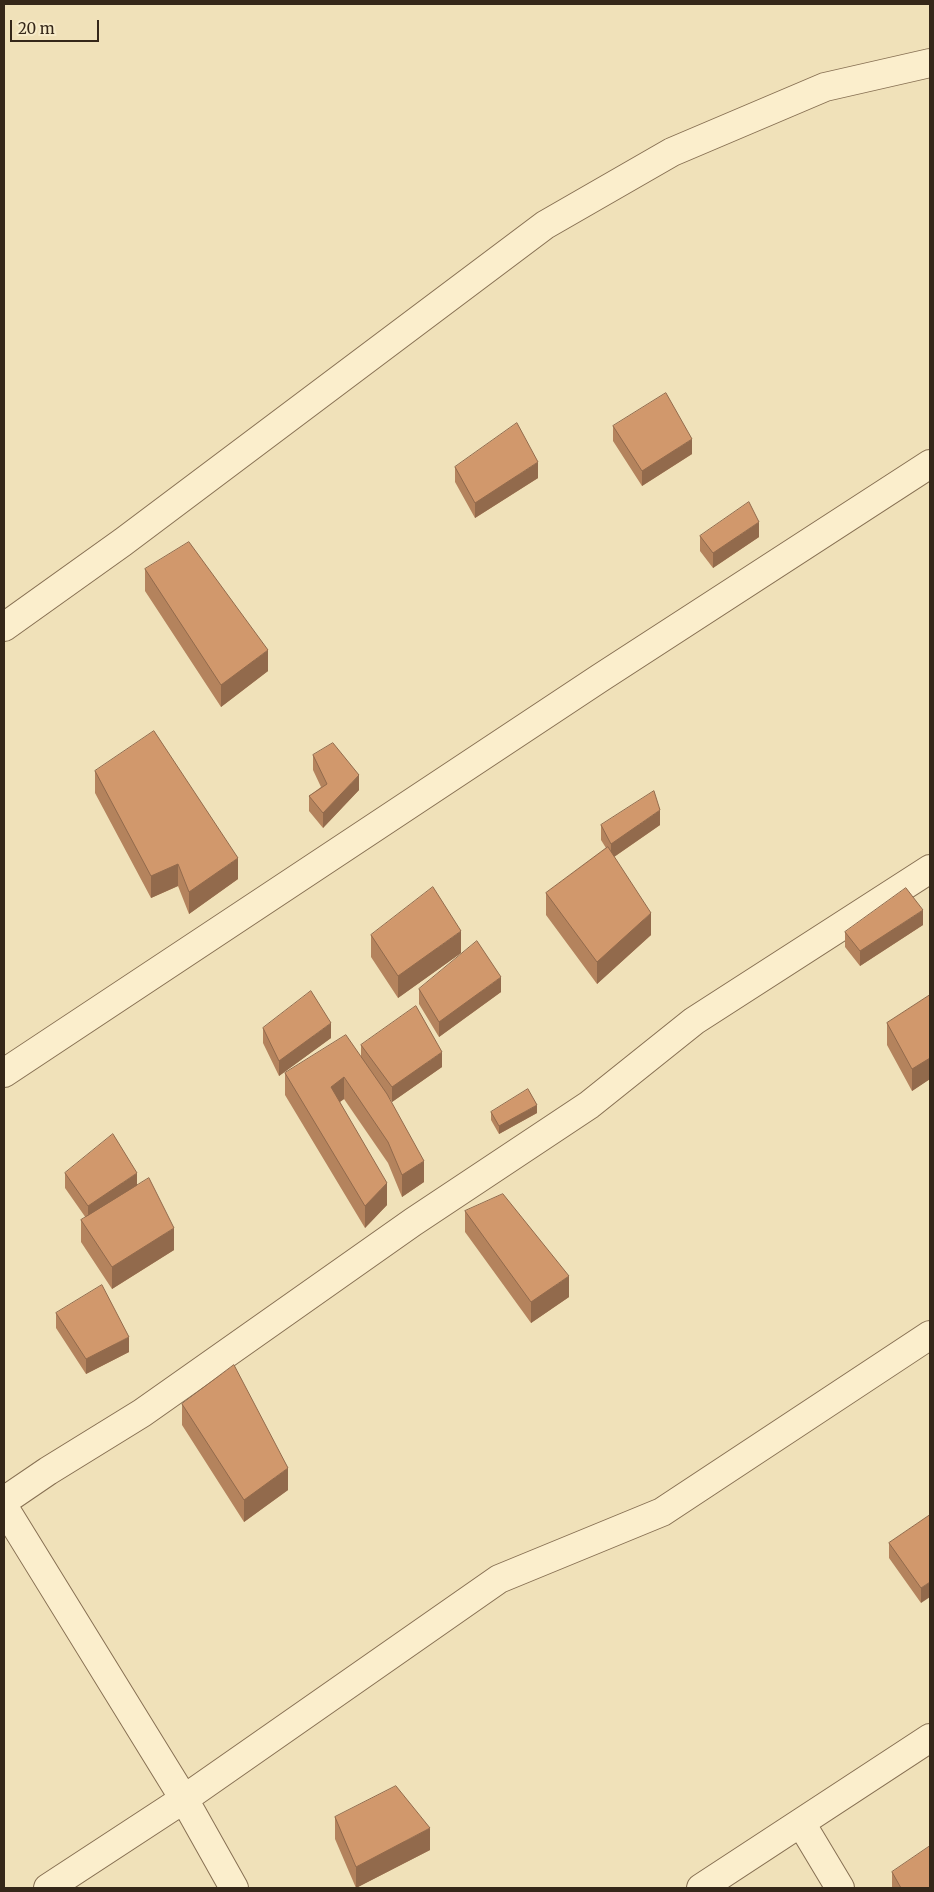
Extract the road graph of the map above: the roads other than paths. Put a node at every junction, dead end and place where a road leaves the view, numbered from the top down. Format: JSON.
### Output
{"nodes":[{"id":1,"x":930,"y":63,"type":"edge"},
{"id":2,"x":930,"y":464,"type":"edge"},
{"id":3,"x":4,"y":627,"type":"edge"},
{"id":4,"x":930,"y":869,"type":"edge"},
{"id":5,"x":4,"y":1073,"type":"edge"},
{"id":6,"x":930,"y":1335,"type":"edge"},
{"id":7,"x":4,"y":1501,"type":"edge"},
{"id":8,"x":4,"y":1507,"type":"edge"},
{"id":9,"x":930,"y":1738,"type":"edge"},
{"id":10,"x":184,"y":1799,"type":"junction"},
{"id":11,"x":801,"y":1823,"type":"junction"},
{"id":12,"x":48,"y":1888,"type":"edge"},
{"id":13,"x":234,"y":1888,"type":"edge"},
{"id":14,"x":701,"y":1888,"type":"edge"},
{"id":15,"x":840,"y":1888,"type":"edge"}],
"edges":[{"from":1,"to":3,"type":"street"},
{"from":2,"to":5,"type":"street"},
{"from":4,"to":7,"type":"street"},
{"from":6,"to":10,"type":"street"},
{"from":8,"to":10,"type":"street"},
{"from":9,"to":11,"type":"street"},
{"from":10,"to":12,"type":"street"},
{"from":10,"to":13,"type":"street"},
{"from":11,"to":14,"type":"street"},
{"from":11,"to":15,"type":"street"}]}
